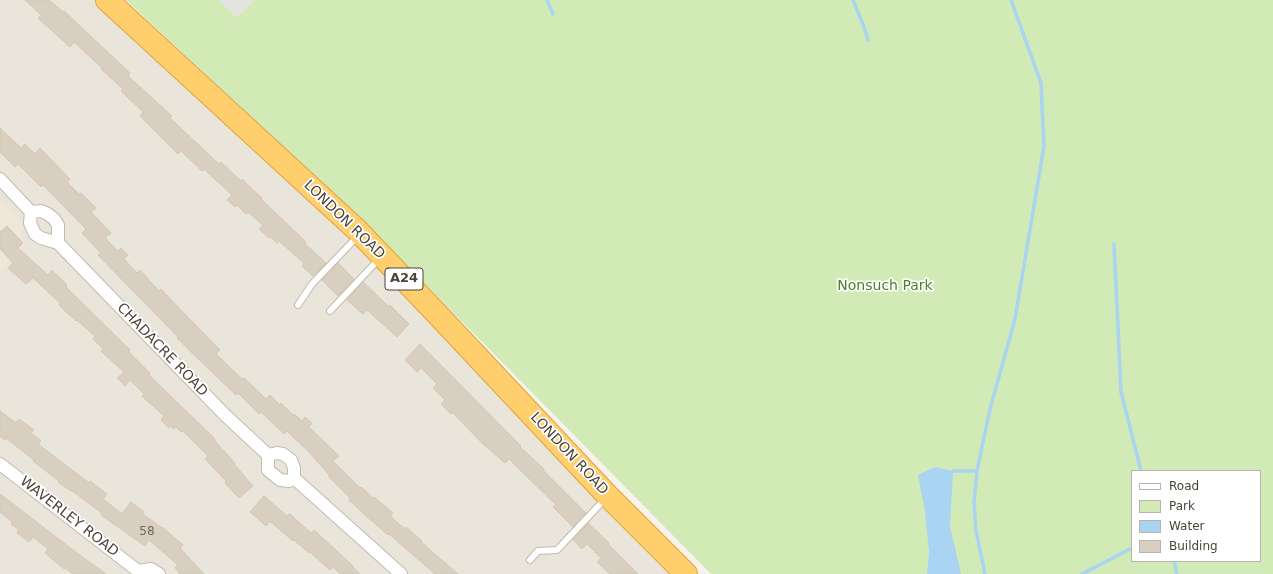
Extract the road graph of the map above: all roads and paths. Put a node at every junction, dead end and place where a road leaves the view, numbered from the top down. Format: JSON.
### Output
{"nodes":[{"id":1,"x":107,"y":0,"type":"edge"},
{"id":2,"x":0,"y":180,"type":"edge"},
{"id":3,"x":31,"y":212,"type":"junction"},
{"id":4,"x":360,"y":234,"type":"junction"},
{"id":5,"x":58,"y":243,"type":"junction"},
{"id":6,"x":382,"y":256,"type":"junction"},
{"id":7,"x":298,"y":305,"type":"dead end"},
{"id":8,"x":330,"y":311,"type":"dead end"},
{"id":9,"x":268,"y":454,"type":"junction"},
{"id":10,"x":0,"y":464,"type":"edge"},
{"id":11,"x":294,"y":478,"type":"junction"},
{"id":12,"x":608,"y":496,"type":"junction"},
{"id":13,"x":530,"y":560,"type":"dead end"},
{"id":14,"x":138,"y":572,"type":"edge"},
{"id":15,"x":159,"y":574,"type":"edge"},
{"id":16,"x":401,"y":574,"type":"edge"},
{"id":17,"x":686,"y":574,"type":"edge"}],
"edges":[{"from":1,"to":4,"type":"highway","name":"LONDON ROAD","number":"A24"},
{"from":2,"to":3,"type":"street"},
{"from":3,"to":5,"type":"street","name":"CHADACRE ROAD"},
{"from":3,"to":5,"type":"street"},
{"from":4,"to":6,"type":"highway","name":"LONDON ROAD","number":"A24"},
{"from":4,"to":7,"type":"lane"},
{"from":5,"to":9,"type":"street","name":"CHADACRE ROAD"},
{"from":6,"to":8,"type":"lane"},
{"from":6,"to":12,"type":"highway","name":"LONDON ROAD","number":"A24"},
{"from":9,"to":11,"type":"street"},
{"from":9,"to":11,"type":"street"},
{"from":10,"to":14,"type":"street","name":"WAVERLEY ROAD"},
{"from":11,"to":16,"type":"street"},
{"from":12,"to":13,"type":"lane"},
{"from":12,"to":17,"type":"highway","name":"LONDON ROAD","number":"A24"},
{"from":14,"to":15,"type":"street","name":"WAVERLEY ROAD"}]}
